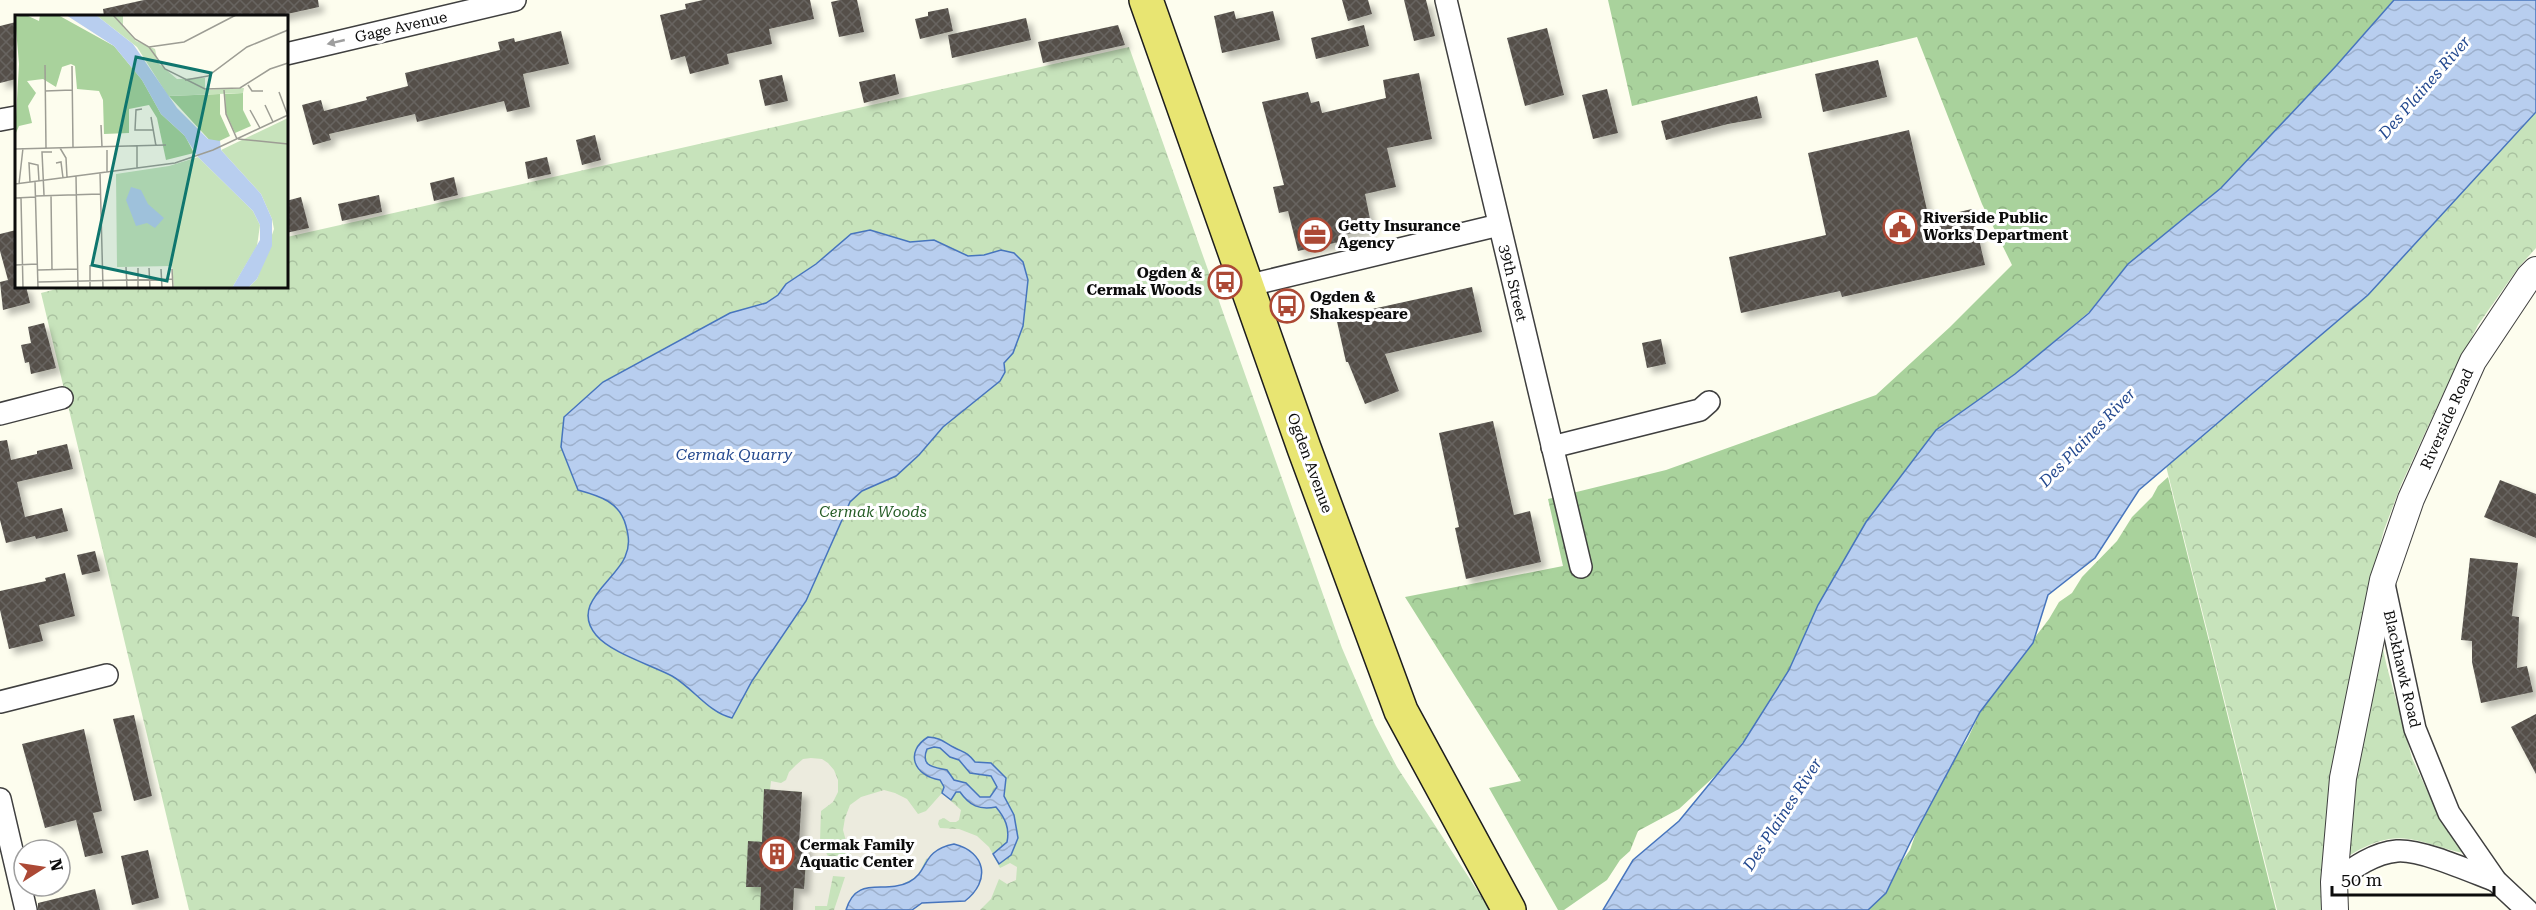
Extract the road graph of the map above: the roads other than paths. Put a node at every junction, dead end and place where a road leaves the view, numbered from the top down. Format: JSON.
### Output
{"nodes":[{"id":1,"x":515,"y":0,"type":"edge"},
{"id":2,"x":1146,"y":0,"type":"edge"},
{"id":3,"x":1446,"y":0,"type":"edge"},
{"id":4,"x":288,"y":54,"type":"edge"},
{"id":5,"x":15,"y":117,"type":"edge"},
{"id":6,"x":0,"y":120,"type":"edge"},
{"id":7,"x":1499,"y":225,"type":"junction"},
{"id":8,"x":2536,"y":270,"type":"edge"},
{"id":9,"x":1246,"y":286,"type":"junction"},
{"id":10,"x":62,"y":398,"type":"dead end"},
{"id":11,"x":1709,"y":402,"type":"dead end"},
{"id":12,"x":0,"y":414,"type":"edge"},
{"id":13,"x":1552,"y":447,"type":"junction"},
{"id":14,"x":1581,"y":567,"type":"dead end"},
{"id":15,"x":2383,"y":580,"type":"junction"},
{"id":16,"x":107,"y":675,"type":"dead end"},
{"id":17,"x":0,"y":702,"type":"edge"},
{"id":18,"x":0,"y":799,"type":"edge"},
{"id":19,"x":2496,"y":881,"type":"junction"},
{"id":20,"x":2334,"y":882,"type":"junction"},
{"id":21,"x":26,"y":910,"type":"edge"},
{"id":22,"x":1509,"y":910,"type":"edge"},
{"id":23,"x":2335,"y":910,"type":"edge"},
{"id":24,"x":2527,"y":910,"type":"edge"}],
"edges":[{"from":1,"to":4,"type":"street","name":"Gage Avenue","one_way":true},
{"from":2,"to":9,"type":"main road","name":"Ogden Avenue"},
{"from":3,"to":7,"type":"street","name":"39th Street"},
{"from":5,"to":6,"type":"street"},
{"from":7,"to":9,"type":"street"},
{"from":7,"to":13,"type":"street","name":"39th Street"},
{"from":8,"to":15,"type":"street","name":"Riverside Road"},
{"from":9,"to":22,"type":"main road","name":"Ogden Avenue"},
{"from":10,"to":12,"type":"street"},
{"from":11,"to":13,"type":"street"},
{"from":13,"to":14,"type":"street","name":"39th Street"},
{"from":15,"to":19,"type":"street","name":"Blackhawk Road"},
{"from":15,"to":20,"type":"street","name":"Riverside Road"},
{"from":16,"to":17,"type":"street"},
{"from":18,"to":21,"type":"street"},
{"from":19,"to":20,"type":"street","name":"Blackhawk Road"},
{"from":19,"to":24,"type":"street","name":"Blackhawk Road"},
{"from":20,"to":23,"type":"street","name":"Riverside Road"}]}
